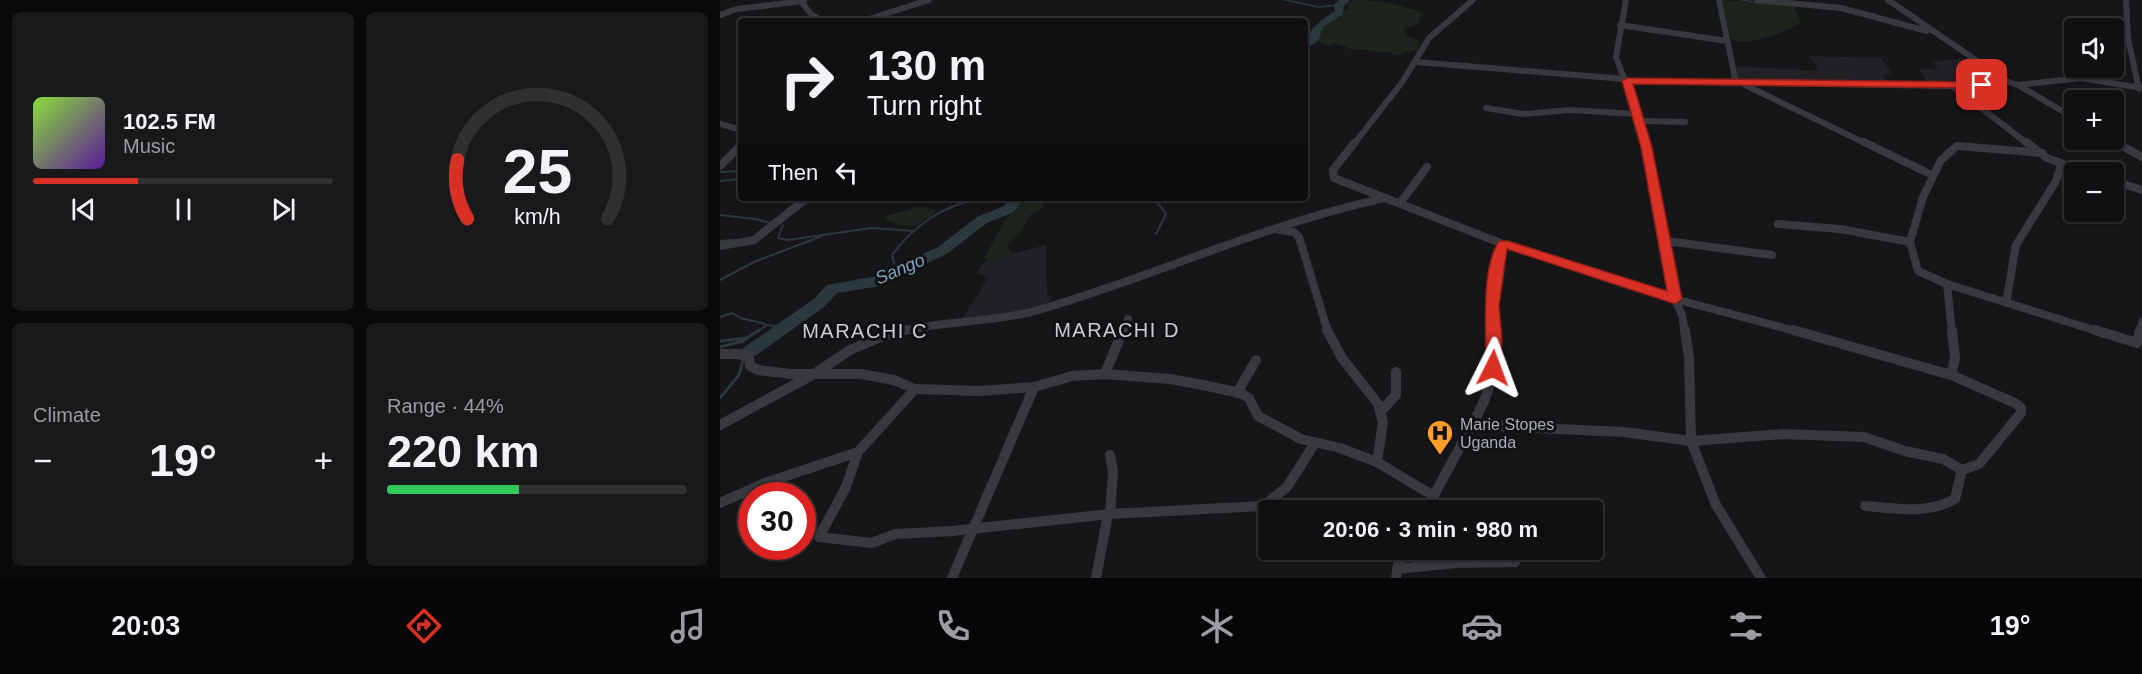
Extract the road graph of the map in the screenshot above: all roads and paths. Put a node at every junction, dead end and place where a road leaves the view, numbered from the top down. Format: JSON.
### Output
{"nodes":[{"id":1,"x":929,"y":0,"type":"edge"},
{"id":2,"x":1473,"y":0,"type":"edge"},
{"id":3,"x":1626,"y":0,"type":"edge"},
{"id":4,"x":1719,"y":0,"type":"edge"},
{"id":5,"x":1757,"y":0,"type":"edge"},
{"id":6,"x":1809,"y":0,"type":"edge"},
{"id":7,"x":1888,"y":0,"type":"edge"},
{"id":8,"x":2126,"y":0,"type":"edge"},
{"id":9,"x":804,"y":1,"type":"edge"},
{"id":10,"x":1820,"y":5,"type":"junction"},
{"id":11,"x":720,"y":15,"type":"edge"},
{"id":12,"x":815,"y":18,"type":"edge"},
{"id":13,"x":872,"y":18,"type":"edge"},
{"id":14,"x":1620,"y":25,"type":"junction"},
{"id":15,"x":1935,"y":34,"type":"junction"},
{"id":16,"x":1727,"y":41,"type":"junction"},
{"id":17,"x":1416,"y":62,"type":"junction"},
{"id":18,"x":2089,"y":79,"type":"joint"},
{"id":19,"x":1626,"y":80,"type":"junction"},
{"id":20,"x":2008,"y":82,"type":"junction"},
{"id":21,"x":1739,"y":84,"type":"junction"},
{"id":22,"x":2018,"y":85,"type":"junction"},
{"id":23,"x":1953,"y":86,"type":"junction"},
{"id":24,"x":2140,"y":88,"type":"edge"},
{"id":25,"x":1486,"y":108,"type":"dead end"},
{"id":26,"x":2064,"y":112,"type":"edge"},
{"id":27,"x":1639,"y":117,"type":"junction"},
{"id":28,"x":1685,"y":122,"type":"dead end"},
{"id":29,"x":720,"y":124,"type":"edge"},
{"id":30,"x":738,"y":129,"type":"edge"},
{"id":31,"x":2124,"y":147,"type":"edge"},
{"id":32,"x":738,"y":148,"type":"edge"},
{"id":33,"x":2042,"y":153,"type":"junction"},
{"id":34,"x":2142,"y":157,"type":"edge"},
{"id":35,"x":2061,"y":165,"type":"junction"},
{"id":36,"x":720,"y":166,"type":"edge"},
{"id":37,"x":2064,"y":166,"type":"edge"},
{"id":38,"x":1427,"y":167,"type":"dead end"},
{"id":39,"x":1932,"y":175,"type":"junction"},
{"id":40,"x":2124,"y":184,"type":"edge"},
{"id":41,"x":2142,"y":190,"type":"edge"},
{"id":42,"x":1385,"y":198,"type":"junction"},
{"id":43,"x":804,"y":201,"type":"edge"},
{"id":44,"x":1400,"y":203,"type":"junction"},
{"id":45,"x":1778,"y":224,"type":"dead end"},
{"id":46,"x":1276,"y":229,"type":"junction"},
{"id":47,"x":1666,"y":241,"type":"junction"},
{"id":48,"x":1910,"y":242,"type":"junction"},
{"id":49,"x":1503,"y":244,"type":"junction"},
{"id":50,"x":720,"y":246,"type":"edge"},
{"id":51,"x":1772,"y":255,"type":"dead end"},
{"id":52,"x":1947,"y":284,"type":"junction"},
{"id":53,"x":1675,"y":299,"type":"junction"},
{"id":54,"x":2006,"y":303,"type":"junction"},
{"id":55,"x":1128,"y":319,"type":"dead end"},
{"id":56,"x":2142,"y":322,"type":"edge"},
{"id":57,"x":2139,"y":344,"type":"edge"},
{"id":58,"x":720,"y":354,"type":"edge"},
{"id":59,"x":1256,"y":360,"type":"dead end"},
{"id":60,"x":1396,"y":372,"type":"dead end"},
{"id":61,"x":814,"y":374,"type":"junction"},
{"id":62,"x":1105,"y":374,"type":"junction"},
{"id":63,"x":1951,"y":375,"type":"junction"},
{"id":64,"x":1034,"y":387,"type":"junction"},
{"id":65,"x":915,"y":389,"type":"junction"},
{"id":66,"x":1237,"y":393,"type":"junction"},
{"id":67,"x":1380,"y":412,"type":"junction"},
{"id":68,"x":720,"y":425,"type":"edge"},
{"id":69,"x":1472,"y":426,"type":"junction"},
{"id":70,"x":1691,"y":441,"type":"junction"},
{"id":71,"x":1315,"y":443,"type":"junction"},
{"id":72,"x":858,"y":452,"type":"junction"},
{"id":73,"x":1110,"y":455,"type":"dead end"},
{"id":74,"x":1377,"y":462,"type":"junction"},
{"id":75,"x":1962,"y":470,"type":"junction"},
{"id":76,"x":1432,"y":495,"type":"junction"},
{"id":77,"x":1430,"y":500,"type":"edge"},
{"id":78,"x":720,"y":503,"type":"edge"},
{"id":79,"x":1865,"y":506,"type":"dead end"},
{"id":80,"x":1109,"y":514,"type":"junction"},
{"id":81,"x":975,"y":528,"type":"junction"},
{"id":82,"x":1515,"y":562,"type":"dead end"},
{"id":83,"x":1397,"y":573,"type":"edge"},
{"id":84,"x":952,"y":578,"type":"edge"},
{"id":85,"x":1096,"y":578,"type":"edge"},
{"id":86,"x":1761,"y":578,"type":"edge"}],
"edges":[{"from":1,"to":13,"type":"street"},
{"from":2,"to":17,"type":"street"},
{"from":3,"to":14,"type":"street"},
{"from":4,"to":16,"type":"street"},
{"from":5,"to":10,"type":"street"},
{"from":6,"to":10,"type":"street"},
{"from":7,"to":15,"type":"street"},
{"from":8,"to":24,"type":"street"},
{"from":9,"to":11,"type":"street"},
{"from":9,"to":12,"type":"street"},
{"from":10,"to":15,"type":"street"},
{"from":14,"to":16,"type":"street"},
{"from":14,"to":19,"type":"street"},
{"from":15,"to":20,"type":"street"},
{"from":16,"to":21,"type":"street"},
{"from":17,"to":19,"type":"street"},
{"from":17,"to":42,"type":"street"},
{"from":18,"to":22,"type":"street"},
{"from":18,"to":24,"type":"street"},
{"from":19,"to":21,"type":"street"},
{"from":19,"to":27,"type":"street"},
{"from":20,"to":22,"type":"street"},
{"from":20,"to":23,"type":"street"},
{"from":21,"to":23,"type":"street"},
{"from":21,"to":39,"type":"street"},
{"from":22,"to":26,"type":"street"},
{"from":23,"to":33,"type":"street"},
{"from":25,"to":27,"type":"street"},
{"from":27,"to":28,"type":"street"},
{"from":27,"to":47,"type":"street"},
{"from":29,"to":30,"type":"street"},
{"from":31,"to":34,"type":"street"},
{"from":32,"to":36,"type":"street"},
{"from":33,"to":35,"type":"street"},
{"from":33,"to":39,"type":"street"},
{"from":35,"to":37,"type":"street"},
{"from":35,"to":54,"type":"street"},
{"from":38,"to":44,"type":"street"},
{"from":39,"to":48,"type":"street"},
{"from":40,"to":41,"type":"street"},
{"from":42,"to":44,"type":"street"},
{"from":42,"to":46,"type":"street"},
{"from":43,"to":50,"type":"street"},
{"from":44,"to":49,"type":"street"},
{"from":45,"to":48,"type":"street"},
{"from":46,"to":61,"type":"street"},
{"from":46,"to":67,"type":"street"},
{"from":47,"to":51,"type":"street"},
{"from":47,"to":53,"type":"street"},
{"from":48,"to":52,"type":"street"},
{"from":49,"to":53,"type":"street"},
{"from":49,"to":69,"type":"street"},
{"from":52,"to":54,"type":"street"},
{"from":52,"to":63,"type":"street"},
{"from":53,"to":63,"type":"street"},
{"from":53,"to":70,"type":"street"},
{"from":54,"to":57,"type":"street"},
{"from":55,"to":62,"type":"street"},
{"from":56,"to":57,"type":"street"},
{"from":58,"to":61,"type":"street"},
{"from":59,"to":66,"type":"street"},
{"from":60,"to":67,"type":"street"},
{"from":61,"to":65,"type":"street"},
{"from":61,"to":68,"type":"street"},
{"from":62,"to":64,"type":"street"},
{"from":62,"to":66,"type":"street"},
{"from":63,"to":75,"type":"street"},
{"from":64,"to":65,"type":"street"},
{"from":64,"to":81,"type":"street"},
{"from":65,"to":72,"type":"street"},
{"from":66,"to":71,"type":"street"},
{"from":67,"to":74,"type":"street"},
{"from":69,"to":70,"type":"street"},
{"from":69,"to":76,"type":"street"},
{"from":70,"to":75,"type":"street"},
{"from":70,"to":86,"type":"street"},
{"from":71,"to":74,"type":"street"},
{"from":71,"to":80,"type":"street"},
{"from":72,"to":78,"type":"street"},
{"from":72,"to":81,"type":"street"},
{"from":73,"to":80,"type":"street"},
{"from":74,"to":76,"type":"street"},
{"from":75,"to":79,"type":"street"},
{"from":76,"to":77,"type":"street"},
{"from":80,"to":81,"type":"street"},
{"from":80,"to":85,"type":"street"},
{"from":81,"to":84,"type":"street"},
{"from":82,"to":83,"type":"street"}]}
